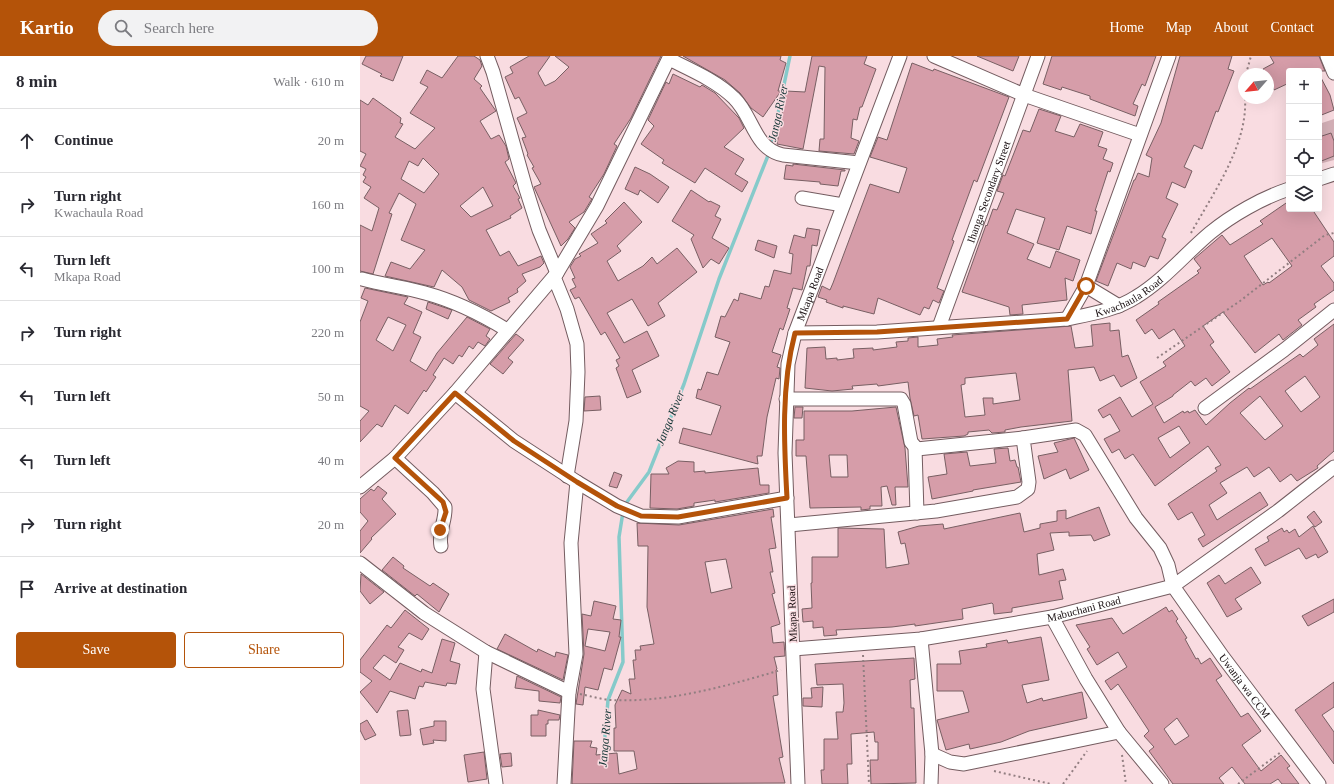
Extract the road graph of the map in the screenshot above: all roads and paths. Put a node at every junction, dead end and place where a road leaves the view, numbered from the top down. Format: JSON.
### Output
{"nodes":[{"id":1,"x":487,"y":56,"type":"edge"},
{"id":2,"x":900,"y":56,"type":"edge"},
{"id":3,"x":934,"y":56,"type":"edge"},
{"id":4,"x":1038,"y":56,"type":"edge"},
{"id":5,"x":1169,"y":56,"type":"edge"},
{"id":6,"x":1251,"y":56,"type":"edge"},
{"id":7,"x":1327,"y":56,"type":"edge"},
{"id":8,"x":669,"y":57,"type":"edge"},
{"id":9,"x":1248,"y":68,"type":"edge"},
{"id":10,"x":1334,"y":73,"type":"edge"},
{"id":11,"x":1024,"y":95,"type":"junction"},
{"id":12,"x":1244,"y":104,"type":"edge"},
{"id":13,"x":1140,"y":135,"type":"junction"},
{"id":14,"x":859,"y":163,"type":"junction"},
{"id":15,"x":1334,"y":174,"type":"edge"},
{"id":16,"x":1322,"y":178,"type":"edge"},
{"id":17,"x":1286,"y":190,"type":"edge"},
{"id":18,"x":802,"y":198,"type":"dead end"},
{"id":19,"x":843,"y":205,"type":"junction"},
{"id":20,"x":1191,"y":233,"type":"dead end"},
{"id":21,"x":1334,"y":233,"type":"edge"},
{"id":22,"x":556,"y":275,"type":"junction"},
{"id":23,"x":362,"y":279,"type":"dead end"},
{"id":24,"x":1086,"y":286,"type":"junction"},
{"id":25,"x":1118,"y":306,"type":"junction"},
{"id":26,"x":1334,"y":310,"type":"edge"},
{"id":27,"x":1067,"y":319,"type":"junction"},
{"id":28,"x":939,"y":327,"type":"junction"},
{"id":29,"x":507,"y":330,"type":"junction"},
{"id":30,"x":795,"y":333,"type":"junction"},
{"id":31,"x":1156,"y":358,"type":"dead end"},
{"id":32,"x":455,"y":393,"type":"junction"},
{"id":33,"x":786,"y":399,"type":"junction"},
{"id":34,"x":1205,"y":408,"type":"dead end"},
{"id":35,"x":1023,"y":438,"type":"junction"},
{"id":36,"x":915,"y":448,"type":"junction"},
{"id":37,"x":395,"y":458,"type":"junction"},
{"id":38,"x":1334,"y":467,"type":"edge"},
{"id":39,"x":572,"y":479,"type":"junction"},
{"id":40,"x":360,"y":487,"type":"edge"},
{"id":41,"x":787,"y":498,"type":"junction"},
{"id":42,"x":917,"y":513,"type":"junction"},
{"id":43,"x":789,"y":525,"type":"junction"},
{"id":44,"x":441,"y":546,"type":"dead end"},
{"id":45,"x":360,"y":563,"type":"edge"},
{"id":46,"x":1173,"y":586,"type":"junction"},
{"id":47,"x":1052,"y":617,"type":"junction"},
{"id":48,"x":921,"y":639,"type":"junction"},
{"id":49,"x":863,"y":644,"type":"junction"},
{"id":50,"x":793,"y":649,"type":"junction"},
{"id":51,"x":486,"y":652,"type":"junction"},
{"id":52,"x":794,"y":667,"type":"junction"},
{"id":53,"x":569,"y":692,"type":"junction"},
{"id":54,"x":1119,"y":732,"type":"junction"},
{"id":55,"x":1099,"y":736,"type":"junction"},
{"id":56,"x":1289,"y":746,"type":"junction"},
{"id":57,"x":932,"y":754,"type":"junction"},
{"id":58,"x":1122,"y":754,"type":"dead end"},
{"id":59,"x":993,"y":771,"type":"dead end"},
{"id":60,"x":496,"y":784,"type":"edge"},
{"id":61,"x":564,"y":784,"type":"edge"},
{"id":62,"x":798,"y":784,"type":"edge"},
{"id":63,"x":869,"y":784,"type":"edge"},
{"id":64,"x":931,"y":784,"type":"edge"},
{"id":65,"x":1051,"y":784,"type":"edge"},
{"id":66,"x":1063,"y":784,"type":"edge"},
{"id":67,"x":1126,"y":784,"type":"edge"},
{"id":68,"x":1162,"y":784,"type":"edge"},
{"id":69,"x":1238,"y":784,"type":"edge"},
{"id":70,"x":1319,"y":784,"type":"edge"}],
"edges":[{"from":1,"to":22,"type":"street"},
{"from":2,"to":14,"type":"street","name":"Mkapa Road"},
{"from":3,"to":11,"type":"street"},
{"from":4,"to":11,"type":"street","name":"Ihanga Secondary Street"},
{"from":5,"to":13,"type":"street"},
{"from":6,"to":9,"type":"path"},
{"from":7,"to":10,"type":"street"},
{"from":8,"to":14,"type":"street"},
{"from":8,"to":22,"type":"street"},
{"from":11,"to":13,"type":"street"},
{"from":11,"to":28,"type":"street","name":"Ihanga Secondary Street"},
{"from":12,"to":20,"type":"path"},
{"from":13,"to":24,"type":"street"},
{"from":14,"to":19,"type":"street","name":"Mkapa Road"},
{"from":15,"to":16,"type":"street"},
{"from":17,"to":25,"type":"street","name":"Kwachaula Road"},
{"from":18,"to":19,"type":"street"},
{"from":19,"to":30,"type":"street","name":"Mkapa Road"},
{"from":21,"to":31,"type":"path"},
{"from":22,"to":29,"type":"street"},
{"from":22,"to":39,"type":"street"},
{"from":23,"to":29,"type":"street"},
{"from":24,"to":25,"type":"street"},
{"from":24,"to":27,"type":"street"},
{"from":25,"to":27,"type":"street","name":"Kwachaula Road"},
{"from":26,"to":34,"type":"street"},
{"from":27,"to":28,"type":"street","name":"Kwachaula Road"},
{"from":28,"to":30,"type":"street","name":"Kwachaula Road"},
{"from":29,"to":32,"type":"street"},
{"from":30,"to":33,"type":"street","name":"Mkapa Road"},
{"from":32,"to":37,"type":"street"},
{"from":32,"to":39,"type":"street"},
{"from":33,"to":36,"type":"street"},
{"from":33,"to":41,"type":"street","name":"Mkapa Road"},
{"from":35,"to":36,"type":"street"},
{"from":35,"to":42,"type":"street"},
{"from":35,"to":46,"type":"street"},
{"from":36,"to":42,"type":"street"},
{"from":37,"to":40,"type":"street"},
{"from":37,"to":44,"type":"street"},
{"from":38,"to":46,"type":"street","name":"Mabuchani Road"},
{"from":39,"to":41,"type":"street"},
{"from":39,"to":53,"type":"street"},
{"from":41,"to":43,"type":"street","name":"Mkapa Road"},
{"from":42,"to":43,"type":"street"},
{"from":43,"to":50,"type":"street","name":"Mkapa Road"},
{"from":45,"to":51,"type":"street"},
{"from":46,"to":47,"type":"street","name":"Mabuchani Road"},
{"from":46,"to":56,"type":"street","name":"Uwanja wa CCM"},
{"from":47,"to":48,"type":"street","name":"Mabuchani Road"},
{"from":47,"to":54,"type":"street"},
{"from":48,"to":49,"type":"street","name":"Mabuchani Road"},
{"from":48,"to":57,"type":"street"},
{"from":49,"to":50,"type":"street","name":"Mabuchani Road"},
{"from":49,"to":63,"type":"path"},
{"from":50,"to":52,"type":"street","name":"Mkapa Road"},
{"from":51,"to":53,"type":"street"},
{"from":51,"to":60,"type":"street"},
{"from":52,"to":53,"type":"path"},
{"from":52,"to":62,"type":"street","name":"Mkapa Road"},
{"from":53,"to":61,"type":"street"},
{"from":54,"to":55,"type":"street"},
{"from":54,"to":68,"type":"street"},
{"from":55,"to":57,"type":"street"},
{"from":55,"to":66,"type":"path"},
{"from":56,"to":69,"type":"path"},
{"from":56,"to":70,"type":"street","name":"Uwanja wa CCM"},
{"from":57,"to":64,"type":"street"},
{"from":58,"to":67,"type":"path"},
{"from":59,"to":65,"type":"path"}]}
